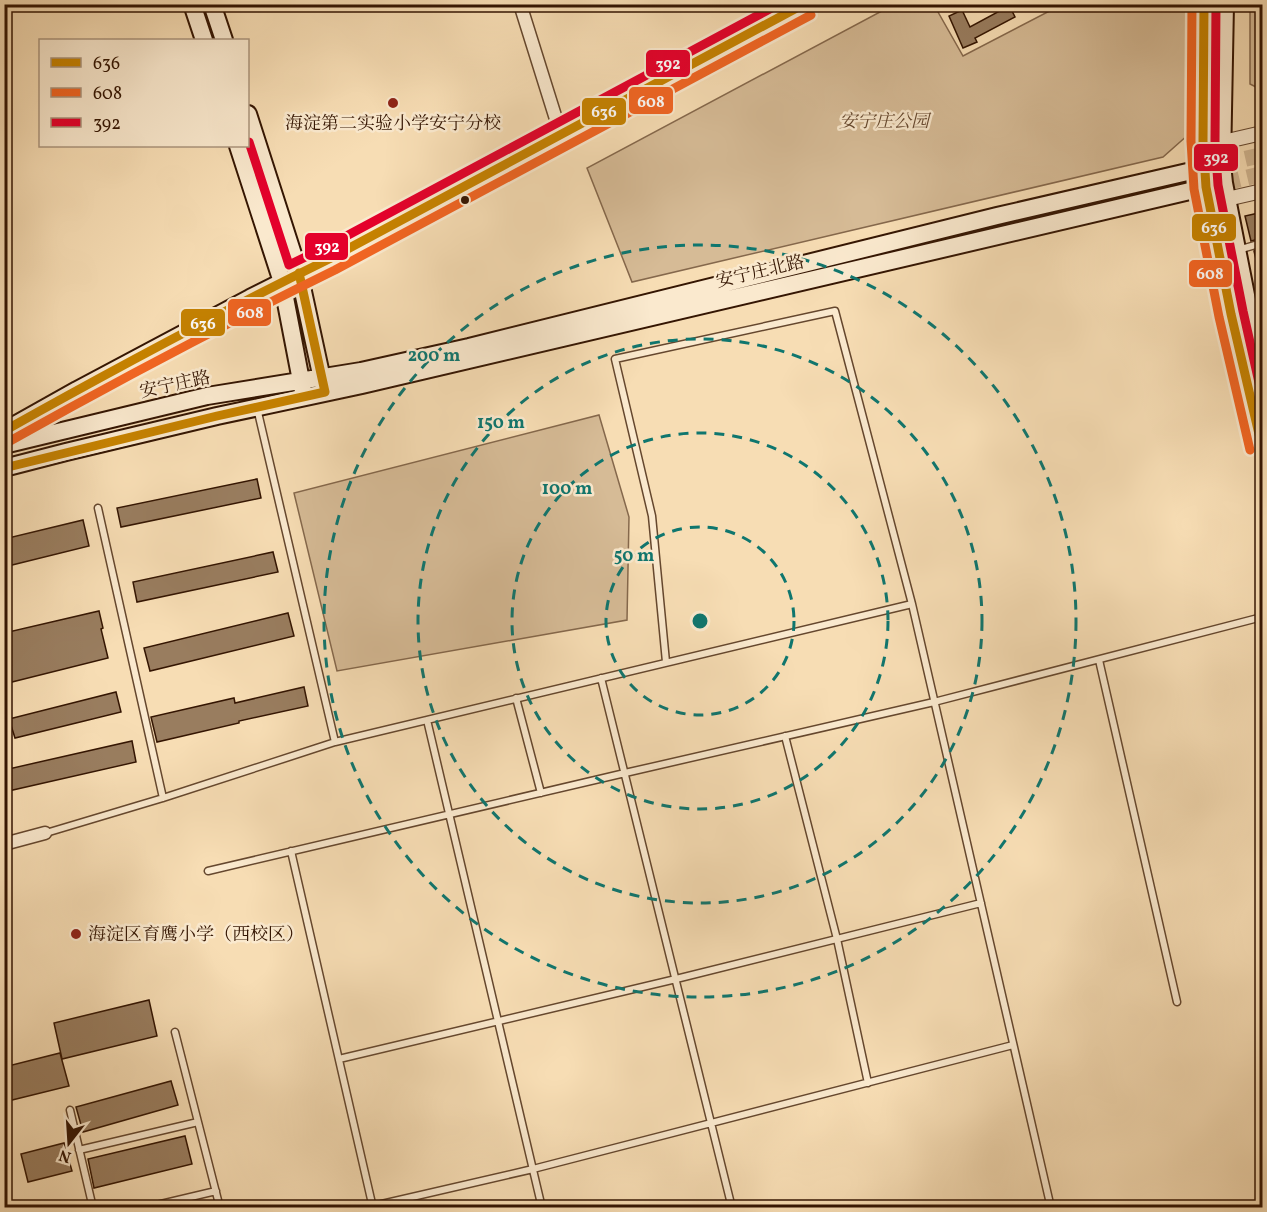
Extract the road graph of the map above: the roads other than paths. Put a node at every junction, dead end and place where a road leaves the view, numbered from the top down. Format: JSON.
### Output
{"nodes":[{"id":1,"x":192,"y":4,"type":"edge"},
{"id":2,"x":212,"y":4,"type":"edge"},
{"id":3,"x":519,"y":4,"type":"edge"},
{"id":4,"x":805,"y":4,"type":"edge"},
{"id":5,"x":1204,"y":4,"type":"edge"},
{"id":6,"x":1225,"y":4,"type":"edge"},
{"id":7,"x":204,"y":39,"type":"edge"},
{"id":8,"x":224,"y":39,"type":"edge"},
{"id":9,"x":249,"y":117,"type":"edge"},
{"id":10,"x":1263,"y":133,"type":"edge"},
{"id":11,"x":561,"y":135,"type":"junction"},
{"id":12,"x":1223,"y":142,"type":"junction"},
{"id":13,"x":238,"y":147,"type":"edge"},
{"id":14,"x":1214,"y":166,"type":"junction"},
{"id":15,"x":1206,"y":187,"type":"junction"},
{"id":16,"x":1225,"y":191,"type":"junction"},
{"id":17,"x":1263,"y":191,"type":"edge"},
{"id":18,"x":1263,"y":243,"type":"edge"},
{"id":19,"x":1238,"y":250,"type":"junction"},
{"id":20,"x":299,"y":273,"type":"junction"},
{"id":21,"x":282,"y":282,"type":"junction"},
{"id":22,"x":1263,"y":370,"type":"edge"},
{"id":23,"x":323,"y":385,"type":"junction"},
{"id":24,"x":303,"y":389,"type":"junction"},
{"id":25,"x":257,"y":407,"type":"junction"},
{"id":26,"x":4,"y":431,"type":"edge"},
{"id":27,"x":4,"y":445,"type":"edge"},
{"id":28,"x":1263,"y":447,"type":"edge"},
{"id":29,"x":4,"y":468,"type":"edge"},
{"id":30,"x":98,"y":508,"type":"dead end"},
{"id":31,"x":912,"y":604,"type":"junction"},
{"id":32,"x":1263,"y":617,"type":"edge"},
{"id":33,"x":1099,"y":660,"type":"junction"},
{"id":34,"x":666,"y":662,"type":"junction"},
{"id":35,"x":601,"y":678,"type":"junction"},
{"id":36,"x":516,"y":698,"type":"junction"},
{"id":37,"x":934,"y":702,"type":"junction"},
{"id":38,"x":427,"y":720,"type":"junction"},
{"id":39,"x":785,"y":736,"type":"junction"},
{"id":40,"x":335,"y":742,"type":"junction"},
{"id":41,"x":625,"y":773,"type":"junction"},
{"id":42,"x":541,"y":793,"type":"junction"},
{"id":43,"x":163,"y":798,"type":"junction"},
{"id":44,"x":449,"y":814,"type":"junction"},
{"id":45,"x":45,"y":833,"type":"joint"},
{"id":46,"x":4,"y":844,"type":"edge"},
{"id":47,"x":291,"y":851,"type":"junction"},
{"id":48,"x":208,"y":871,"type":"dead end"},
{"id":49,"x":981,"y":903,"type":"junction"},
{"id":50,"x":837,"y":939,"type":"junction"},
{"id":51,"x":676,"y":979,"type":"junction"},
{"id":52,"x":1177,"y":1002,"type":"dead end"},
{"id":53,"x":498,"y":1021,"type":"junction"},
{"id":54,"x":175,"y":1032,"type":"dead end"},
{"id":55,"x":1013,"y":1045,"type":"junction"},
{"id":56,"x":339,"y":1059,"type":"junction"},
{"id":57,"x":868,"y":1083,"type":"junction"},
{"id":58,"x":70,"y":1110,"type":"dead end"},
{"id":59,"x":198,"y":1122,"type":"junction"},
{"id":60,"x":711,"y":1124,"type":"junction"},
{"id":61,"x":79,"y":1150,"type":"junction"},
{"id":62,"x":533,"y":1169,"type":"junction"},
{"id":63,"x":216,"y":1191,"type":"junction"},
{"id":64,"x":373,"y":1207,"type":"edge"},
{"id":65,"x":93,"y":1208,"type":"edge"},
{"id":66,"x":144,"y":1208,"type":"edge"},
{"id":67,"x":220,"y":1208,"type":"edge"},
{"id":68,"x":542,"y":1208,"type":"edge"},
{"id":69,"x":732,"y":1208,"type":"edge"},
{"id":70,"x":1051,"y":1208,"type":"edge"}],
"edges":[{"from":1,"to":7,"type":"main road"},
{"from":2,"to":8,"type":"main road"},
{"from":3,"to":11,"type":"street"},
{"from":4,"to":11,"type":"street"},
{"from":5,"to":14,"type":"main road"},
{"from":6,"to":12,"type":"main road"},
{"from":9,"to":20,"type":"main road"},
{"from":10,"to":12,"type":"street"},
{"from":11,"to":20,"type":"street"},
{"from":12,"to":14,"type":"main road"},
{"from":13,"to":21,"type":"main road"},
{"from":14,"to":15,"type":"main road"},
{"from":14,"to":16,"type":"main road"},
{"from":14,"to":23,"type":"main road","name":"安宁庄北路"},
{"from":15,"to":16,"type":"main road","name":"安宁庄北路"},
{"from":15,"to":23,"type":"main road","name":"安宁庄北路"},
{"from":15,"to":28,"type":"main road"},
{"from":16,"to":17,"type":"street"},
{"from":16,"to":19,"type":"main road"},
{"from":18,"to":19,"type":"lane"},
{"from":19,"to":22,"type":"main road"},
{"from":20,"to":21,"type":"street"},
{"from":20,"to":23,"type":"main road"},
{"from":21,"to":24,"type":"main road"},
{"from":21,"to":26,"type":"main road","name":"安宁庄路"},
{"from":23,"to":24,"type":"main road","name":"安宁庄北路"},
{"from":24,"to":25,"type":"main road"},
{"from":24,"to":27,"type":"main road","name":"安宁庄路"},
{"from":25,"to":29,"type":"main road"},
{"from":25,"to":40,"type":"lane"},
{"from":30,"to":43,"type":"lane"},
{"from":31,"to":34,"type":"lane"},
{"from":31,"to":34,"type":"lane"},
{"from":31,"to":37,"type":"lane"},
{"from":32,"to":33,"type":"lane"},
{"from":33,"to":37,"type":"lane"},
{"from":33,"to":52,"type":"lane"},
{"from":34,"to":35,"type":"lane"},
{"from":35,"to":36,"type":"lane"},
{"from":35,"to":41,"type":"lane"},
{"from":36,"to":38,"type":"lane"},
{"from":36,"to":42,"type":"lane"},
{"from":37,"to":39,"type":"lane"},
{"from":37,"to":49,"type":"lane"},
{"from":38,"to":40,"type":"lane"},
{"from":38,"to":44,"type":"lane"},
{"from":39,"to":41,"type":"lane"},
{"from":39,"to":50,"type":"lane"},
{"from":40,"to":43,"type":"lane"},
{"from":41,"to":42,"type":"lane"},
{"from":41,"to":51,"type":"lane"},
{"from":42,"to":44,"type":"lane"},
{"from":43,"to":45,"type":"lane"},
{"from":44,"to":47,"type":"lane"},
{"from":44,"to":53,"type":"lane"},
{"from":45,"to":46,"type":"street"},
{"from":47,"to":48,"type":"lane"},
{"from":47,"to":56,"type":"lane"},
{"from":49,"to":50,"type":"lane"},
{"from":49,"to":55,"type":"lane"},
{"from":50,"to":51,"type":"lane"},
{"from":50,"to":57,"type":"lane"},
{"from":51,"to":53,"type":"lane"},
{"from":51,"to":60,"type":"lane"},
{"from":53,"to":56,"type":"lane"},
{"from":53,"to":62,"type":"lane"},
{"from":54,"to":59,"type":"lane"},
{"from":55,"to":57,"type":"lane"},
{"from":55,"to":70,"type":"lane"},
{"from":56,"to":64,"type":"lane"},
{"from":57,"to":60,"type":"lane"},
{"from":58,"to":61,"type":"lane"},
{"from":59,"to":61,"type":"lane"},
{"from":59,"to":63,"type":"lane"},
{"from":60,"to":62,"type":"lane"},
{"from":60,"to":69,"type":"lane"},
{"from":61,"to":65,"type":"lane"},
{"from":62,"to":64,"type":"lane"},
{"from":62,"to":68,"type":"lane"},
{"from":63,"to":66,"type":"lane"},
{"from":63,"to":67,"type":"lane"}]}
